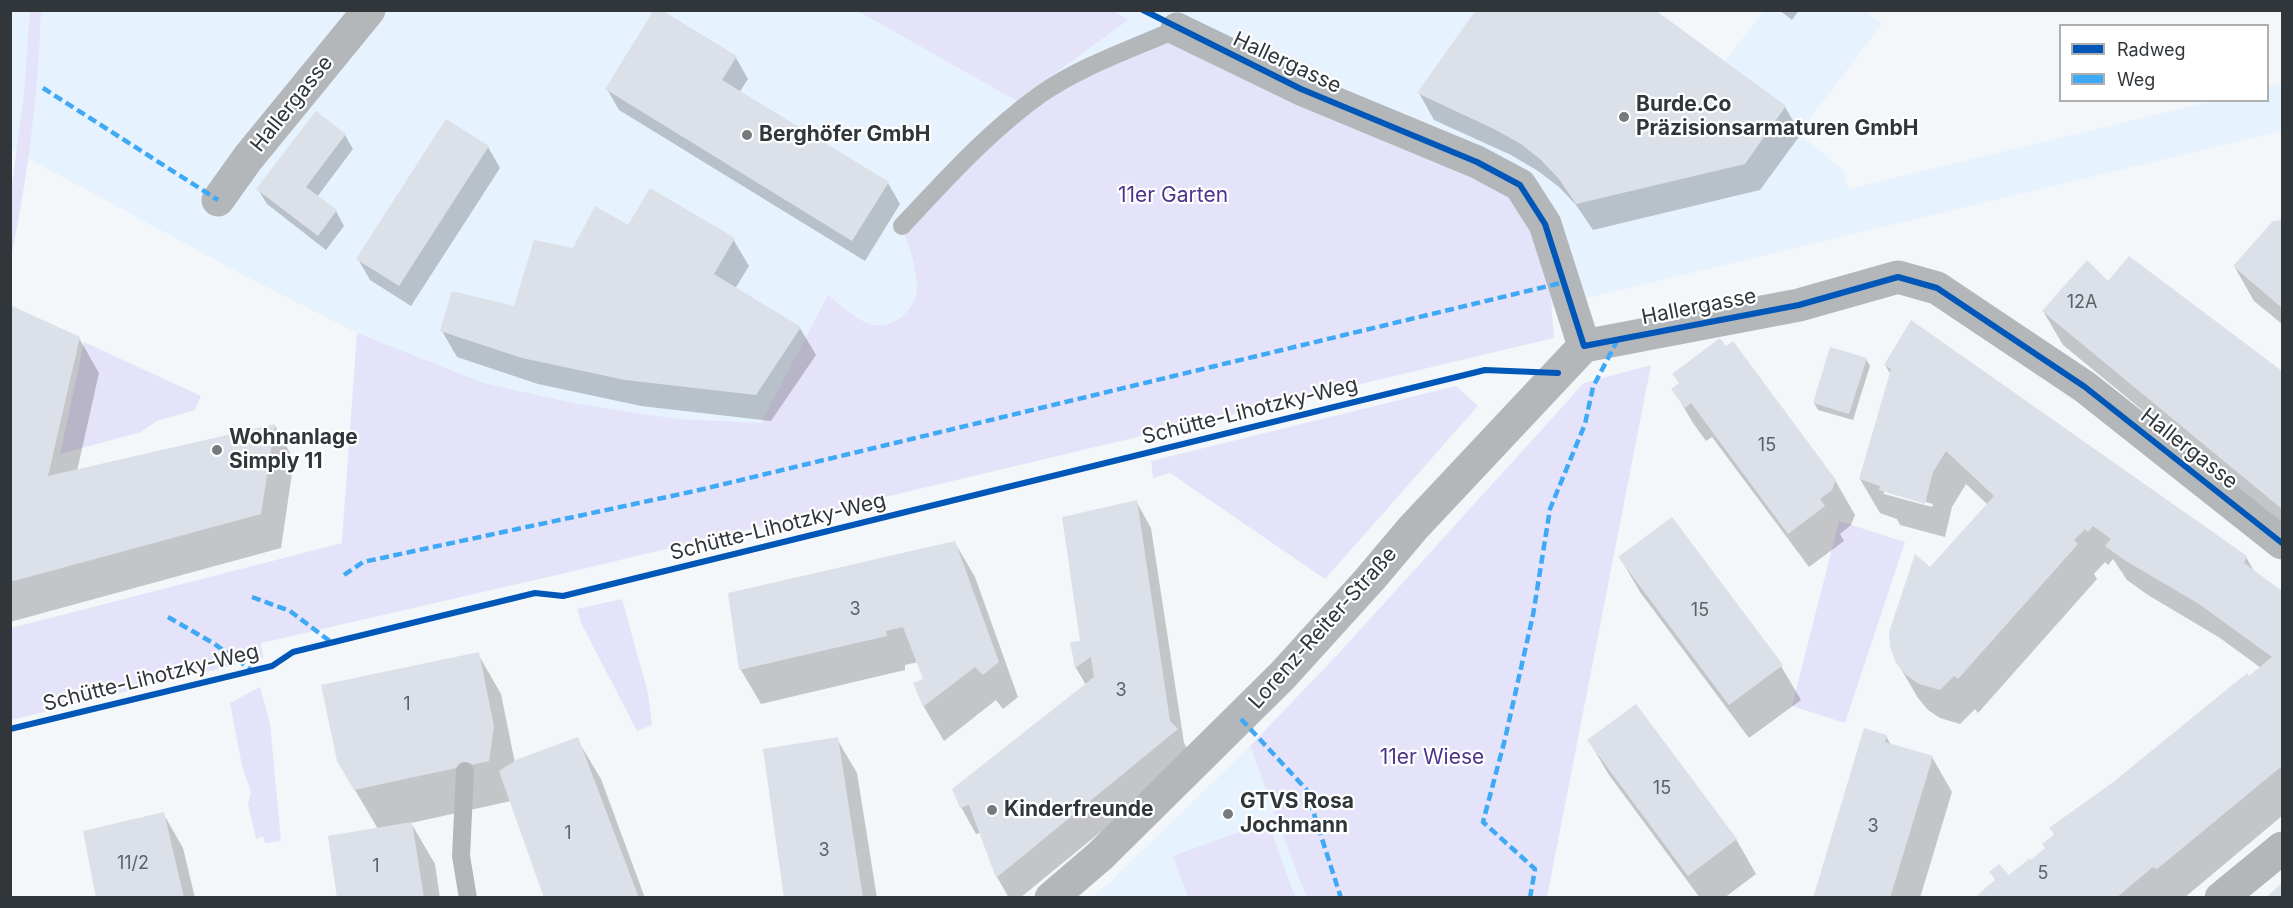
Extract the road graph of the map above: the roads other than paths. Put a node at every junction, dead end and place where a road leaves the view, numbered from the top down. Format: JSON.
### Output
{"nodes":[{"id":1,"x":369,"y":10,"type":"edge"},
{"id":2,"x":1177,"y":29,"type":"joint"},
{"id":3,"x":218,"y":200,"type":"dead end"},
{"id":4,"x":902,"y":226,"type":"dead end"},
{"id":5,"x":1584,"y":346,"type":"junction"},
{"id":6,"x":2283,"y":543,"type":"edge"},
{"id":7,"x":465,"y":771,"type":"dead end"},
{"id":8,"x":2283,"y":848,"type":"edge"},
{"id":9,"x":468,"y":897,"type":"edge"},
{"id":10,"x":1051,"y":897,"type":"edge"},
{"id":11,"x":2222,"y":897,"type":"edge"}],
"edges":[{"from":1,"to":3,"type":"street","name":"Hallergasse"},
{"from":2,"to":4,"type":"lane","name":"Hallergasse"},
{"from":2,"to":5,"type":"street","name":"Hallergasse"},
{"from":5,"to":6,"type":"street","name":"Hallergasse"},
{"from":5,"to":10,"type":"street","name":"Lorenz-Reiter-Straße"},
{"from":7,"to":9,"type":"lane"},
{"from":8,"to":11,"type":"street"}]}
